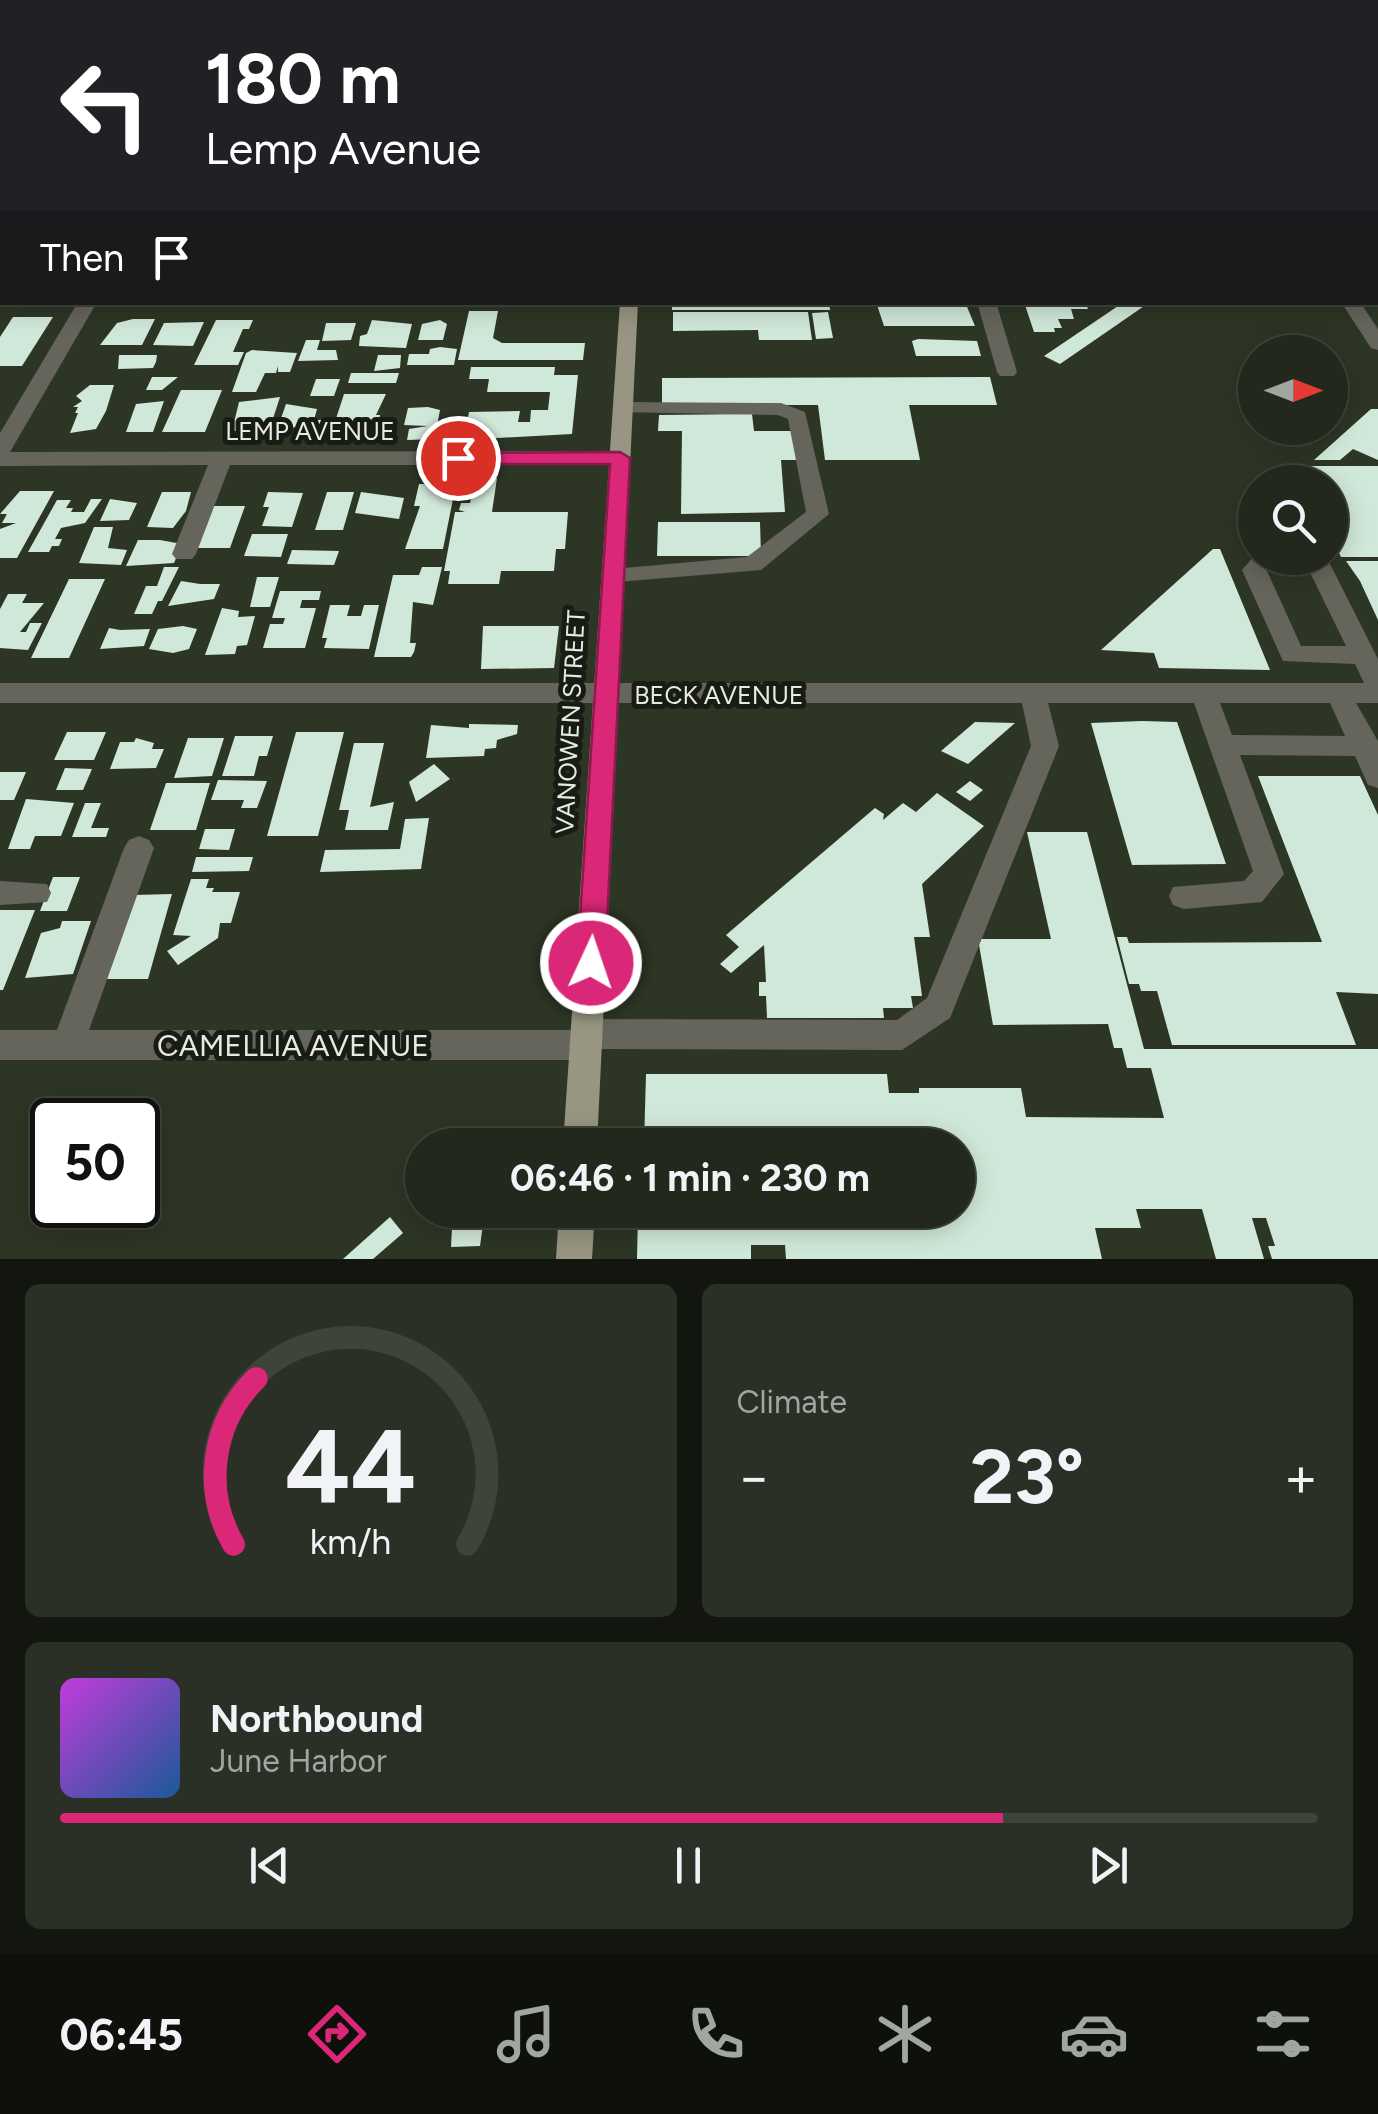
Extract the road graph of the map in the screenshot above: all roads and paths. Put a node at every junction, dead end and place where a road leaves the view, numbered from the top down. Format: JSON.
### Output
{"nodes":[{"id":1,"x":86,"y":305,"type":"edge"},
{"id":2,"x":630,"y":305,"type":"edge"},
{"id":3,"x":987,"y":305,"type":"edge"},
{"id":4,"x":1352,"y":305,"type":"edge"},
{"id":5,"x":1378,"y":344,"type":"edge"},
{"id":6,"x":1007,"y":372,"type":"dead end"},
{"id":7,"x":623,"y":408,"type":"junction"},
{"id":8,"x":0,"y":451,"type":"edge"},
{"id":9,"x":620,"y":458,"type":"junction"},
{"id":10,"x":0,"y":459,"type":"edge"},
{"id":11,"x":221,"y":459,"type":"junction"},
{"id":12,"x":184,"y":554,"type":"dead end"},
{"id":13,"x":1256,"y":575,"type":"edge"},
{"id":14,"x":1324,"y":575,"type":"edge"},
{"id":15,"x":614,"y":577,"type":"junction"},
{"id":16,"x":1363,"y":654,"type":"junction"},
{"id":17,"x":1378,"y":685,"type":"edge"},
{"id":18,"x":0,"y":692,"type":"edge"},
{"id":19,"x":1033,"y":694,"type":"junction"},
{"id":20,"x":1204,"y":694,"type":"junction"},
{"id":21,"x":1339,"y":694,"type":"junction"},
{"id":22,"x":1378,"y":694,"type":"edge"},
{"id":23,"x":606,"y":695,"type":"junction"},
{"id":24,"x":1223,"y":745,"type":"junction"},
{"id":25,"x":1371,"y":749,"type":"edge"},
{"id":26,"x":1378,"y":777,"type":"edge"},
{"id":27,"x":140,"y":848,"type":"dead end"},
{"id":28,"x":0,"y":892,"type":"edge"},
{"id":29,"x":36,"y":893,"type":"dead end"},
{"id":30,"x":1184,"y":896,"type":"dead end"},
{"id":31,"x":587,"y":1040,"type":"junction"},
{"id":32,"x":0,"y":1046,"type":"edge"},
{"id":33,"x":67,"y":1046,"type":"junction"},
{"id":34,"x":581,"y":1128,"type":"edge"},
{"id":35,"x":575,"y":1228,"type":"edge"},
{"id":36,"x":574,"y":1259,"type":"edge"}],
"edges":[{"from":1,"to":8,"type":"street"},
{"from":2,"to":7,"type":"main road","name":"VANOWEN STREET"},
{"from":3,"to":6,"type":"street"},
{"from":4,"to":5,"type":"street"},
{"from":7,"to":9,"type":"main road","name":"VANOWEN STREET"},
{"from":7,"to":15,"type":"street"},
{"from":9,"to":11,"type":"street","name":"LEMP AVENUE"},
{"from":9,"to":15,"type":"main road","name":"VANOWEN STREET"},
{"from":10,"to":11,"type":"street","name":"LEMP AVENUE"},
{"from":11,"to":12,"type":"street"},
{"from":13,"to":16,"type":"street"},
{"from":14,"to":16,"type":"street"},
{"from":15,"to":23,"type":"main road","name":"VANOWEN STREET"},
{"from":16,"to":17,"type":"street"},
{"from":18,"to":23,"type":"street","name":"BECK AVENUE"},
{"from":19,"to":20,"type":"street","name":"BECK AVENUE"},
{"from":19,"to":23,"type":"street","name":"BECK AVENUE"},
{"from":19,"to":31,"type":"street","name":"CAMELLIA AVENUE"},
{"from":20,"to":21,"type":"street","name":"BECK AVENUE"},
{"from":20,"to":24,"type":"street"},
{"from":21,"to":22,"type":"street","name":"BECK AVENUE"},
{"from":21,"to":25,"type":"street"},
{"from":23,"to":31,"type":"main road","name":"VANOWEN STREET"},
{"from":24,"to":25,"type":"street"},
{"from":24,"to":30,"type":"street"},
{"from":25,"to":26,"type":"street"},
{"from":27,"to":33,"type":"street"},
{"from":28,"to":29,"type":"street"},
{"from":31,"to":33,"type":"street","name":"CAMELLIA AVENUE"},
{"from":31,"to":34,"type":"main road","name":"VANOWEN STREET"},
{"from":32,"to":33,"type":"street","name":"CAMELLIA AVENUE"},
{"from":35,"to":36,"type":"main road"}]}
